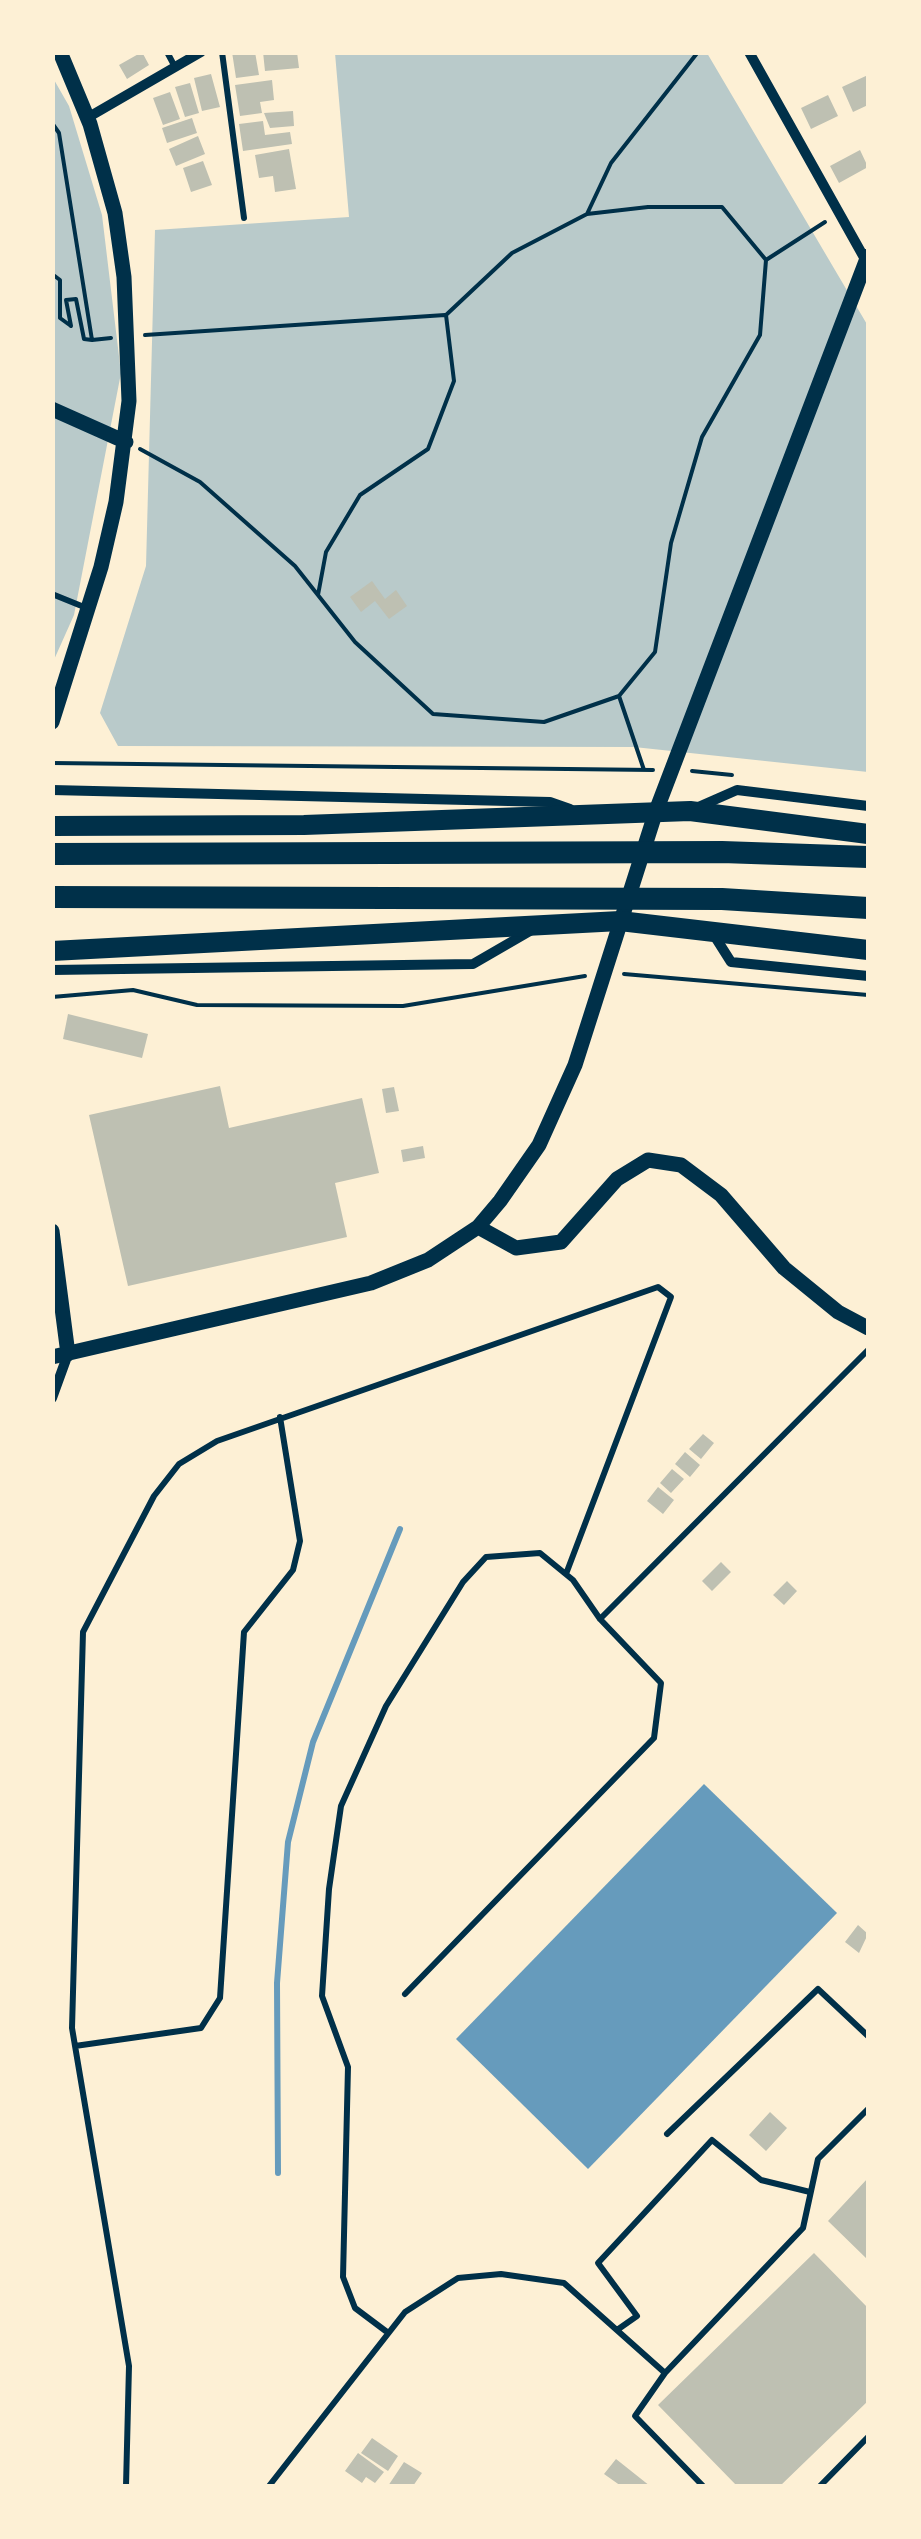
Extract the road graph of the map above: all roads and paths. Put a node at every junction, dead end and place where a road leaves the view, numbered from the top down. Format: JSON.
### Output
{"nodes":[{"id":1,"x":60,"y":52,"type":"edge"},
{"id":2,"x":167,"y":52,"type":"edge"},
{"id":3,"x":200,"y":52,"type":"edge"},
{"id":4,"x":222,"y":52,"type":"edge"},
{"id":5,"x":698,"y":52,"type":"edge"},
{"id":6,"x":748,"y":52,"type":"edge"},
{"id":7,"x":175,"y":67,"type":"junction"},
{"id":8,"x":88,"y":118,"type":"junction"},
{"id":9,"x":840,"y":212,"type":"junction"},
{"id":10,"x":587,"y":214,"type":"junction"},
{"id":11,"x":244,"y":218,"type":"dead end"},
{"id":12,"x":766,"y":260,"type":"junction"},
{"id":13,"x":868,"y":261,"type":"edge"},
{"id":14,"x":52,"y":274,"type":"edge"},
{"id":15,"x":446,"y":315,"type":"junction"},
{"id":16,"x":220,"y":330,"type":"dead end"},
{"id":17,"x":92,"y":340,"type":"dead end"},
{"id":18,"x":52,"y":409,"type":"edge"},
{"id":19,"x":126,"y":442,"type":"junction"},
{"id":20,"x":52,"y":594,"type":"edge"},
{"id":21,"x":318,"y":595,"type":"junction"},
{"id":22,"x":90,"y":610,"type":"junction"},
{"id":23,"x":619,"y":696,"type":"junction"},
{"id":24,"x":52,"y":722,"type":"edge"},
{"id":25,"x":52,"y":763,"type":"edge"},
{"id":26,"x":674,"y":769,"type":"junction"},
{"id":27,"x":644,"y":770,"type":"junction"},
{"id":28,"x":733,"y":775,"type":"dead end"},
{"id":29,"x":52,"y":790,"type":"edge"},
{"id":30,"x":868,"y":806,"type":"edge"},
{"id":31,"x":656,"y":811,"type":"junction"},
{"id":32,"x":690,"y":811,"type":"junction"},
{"id":33,"x":587,"y":815,"type":"junction"},
{"id":34,"x":52,"y":826,"type":"edge"},
{"id":35,"x":868,"y":834,"type":"edge"},
{"id":36,"x":52,"y":854,"type":"edge"},
{"id":37,"x":868,"y":858,"type":"edge"},
{"id":38,"x":52,"y":897,"type":"edge"},
{"id":39,"x":868,"y":908,"type":"edge"},
{"id":40,"x":543,"y":922,"type":"junction"},
{"id":41,"x":620,"y":922,"type":"junction"},
{"id":42,"x":710,"y":930,"type":"junction"},
{"id":43,"x":868,"y":950,"type":"edge"},
{"id":44,"x":52,"y":951,"type":"edge"},
{"id":45,"x":52,"y":970,"type":"edge"},
{"id":46,"x":605,"y":972,"type":"junction"},
{"id":47,"x":868,"y":976,"type":"edge"},
{"id":48,"x":868,"y":995,"type":"edge"},
{"id":49,"x":52,"y":997,"type":"edge"},
{"id":50,"x":478,"y":1227,"type":"junction"},
{"id":51,"x":52,"y":1231,"type":"edge"},
{"id":52,"x":868,"y":1328,"type":"edge"},
{"id":53,"x":868,"y":1350,"type":"edge"},
{"id":54,"x":60,"y":1355,"type":"edge"},
{"id":55,"x":52,"y":1398,"type":"edge"},
{"id":56,"x":280,"y":1417,"type":"junction"},
{"id":57,"x":566,"y":1574,"type":"junction"},
{"id":58,"x":600,"y":1619,"type":"junction"},
{"id":59,"x":405,"y":1994,"type":"dead end"},
{"id":60,"x":868,"y":2036,"type":"edge"},
{"id":61,"x":75,"y":2046,"type":"junction"},
{"id":62,"x":868,"y":2109,"type":"edge"},
{"id":63,"x":667,"y":2134,"type":"dead end"},
{"id":64,"x":810,"y":2192,"type":"junction"},
{"id":65,"x":617,"y":2330,"type":"junction"},
{"id":66,"x":387,"y":2332,"type":"junction"},
{"id":67,"x":665,"y":2372,"type":"junction"},
{"id":68,"x":868,"y":2437,"type":"edge"},
{"id":69,"x":126,"y":2486,"type":"edge"},
{"id":70,"x":270,"y":2486,"type":"edge"},
{"id":71,"x":703,"y":2486,"type":"edge"},
{"id":72,"x":820,"y":2486,"type":"edge"}],
"edges":[{"from":1,"to":8,"type":"street"},
{"from":2,"to":7,"type":"lane"},
{"from":3,"to":7,"type":"street"},
{"from":4,"to":11,"type":"lane"},
{"from":5,"to":10,"type":"path"},
{"from":6,"to":9,"type":"street"},
{"from":7,"to":8,"type":"street"},
{"from":8,"to":19,"type":"street"},
{"from":9,"to":12,"type":"path"},
{"from":9,"to":13,"type":"street"},
{"from":10,"to":12,"type":"path"},
{"from":10,"to":15,"type":"path"},
{"from":12,"to":23,"type":"path"},
{"from":13,"to":26,"type":"street"},
{"from":14,"to":17,"type":"path"},
{"from":15,"to":16,"type":"path"},
{"from":15,"to":21,"type":"path"},
{"from":18,"to":19,"type":"street"},
{"from":19,"to":21,"type":"path"},
{"from":19,"to":22,"type":"street"},
{"from":20,"to":22,"type":"lane"},
{"from":21,"to":23,"type":"path"},
{"from":22,"to":24,"type":"street"},
{"from":23,"to":27,"type":"path"},
{"from":25,"to":27,"type":"path"},
{"from":26,"to":27,"type":"path"},
{"from":26,"to":28,"type":"path"},
{"from":26,"to":31,"type":"street"},
{"from":29,"to":33,"type":"street"},
{"from":30,"to":32,"type":"street"},
{"from":31,"to":32,"type":"highway"},
{"from":31,"to":33,"type":"highway"},
{"from":31,"to":41,"type":"street"},
{"from":32,"to":35,"type":"highway"},
{"from":33,"to":34,"type":"highway"},
{"from":36,"to":37,"type":"highway"},
{"from":38,"to":39,"type":"highway"},
{"from":40,"to":41,"type":"highway"},
{"from":40,"to":44,"type":"highway"},
{"from":40,"to":45,"type":"street"},
{"from":41,"to":42,"type":"highway"},
{"from":41,"to":46,"type":"street"},
{"from":42,"to":43,"type":"highway"},
{"from":42,"to":47,"type":"street"},
{"from":46,"to":48,"type":"path"},
{"from":46,"to":49,"type":"path"},
{"from":46,"to":50,"type":"street"},
{"from":50,"to":52,"type":"street"},
{"from":50,"to":54,"type":"street"},
{"from":51,"to":54,"type":"street"},
{"from":53,"to":58,"type":"lane"},
{"from":54,"to":55,"type":"street"},
{"from":56,"to":57,"type":"lane"},
{"from":56,"to":61,"type":"lane"},
{"from":56,"to":61,"type":"lane"},
{"from":57,"to":58,"type":"lane"},
{"from":57,"to":66,"type":"lane"},
{"from":58,"to":59,"type":"lane"},
{"from":60,"to":63,"type":"lane"},
{"from":61,"to":69,"type":"lane"},
{"from":62,"to":64,"type":"lane"},
{"from":64,"to":65,"type":"lane"},
{"from":64,"to":67,"type":"lane"},
{"from":65,"to":66,"type":"lane"},
{"from":65,"to":67,"type":"lane"},
{"from":66,"to":70,"type":"lane"},
{"from":67,"to":71,"type":"lane"},
{"from":68,"to":72,"type":"lane"}]}
